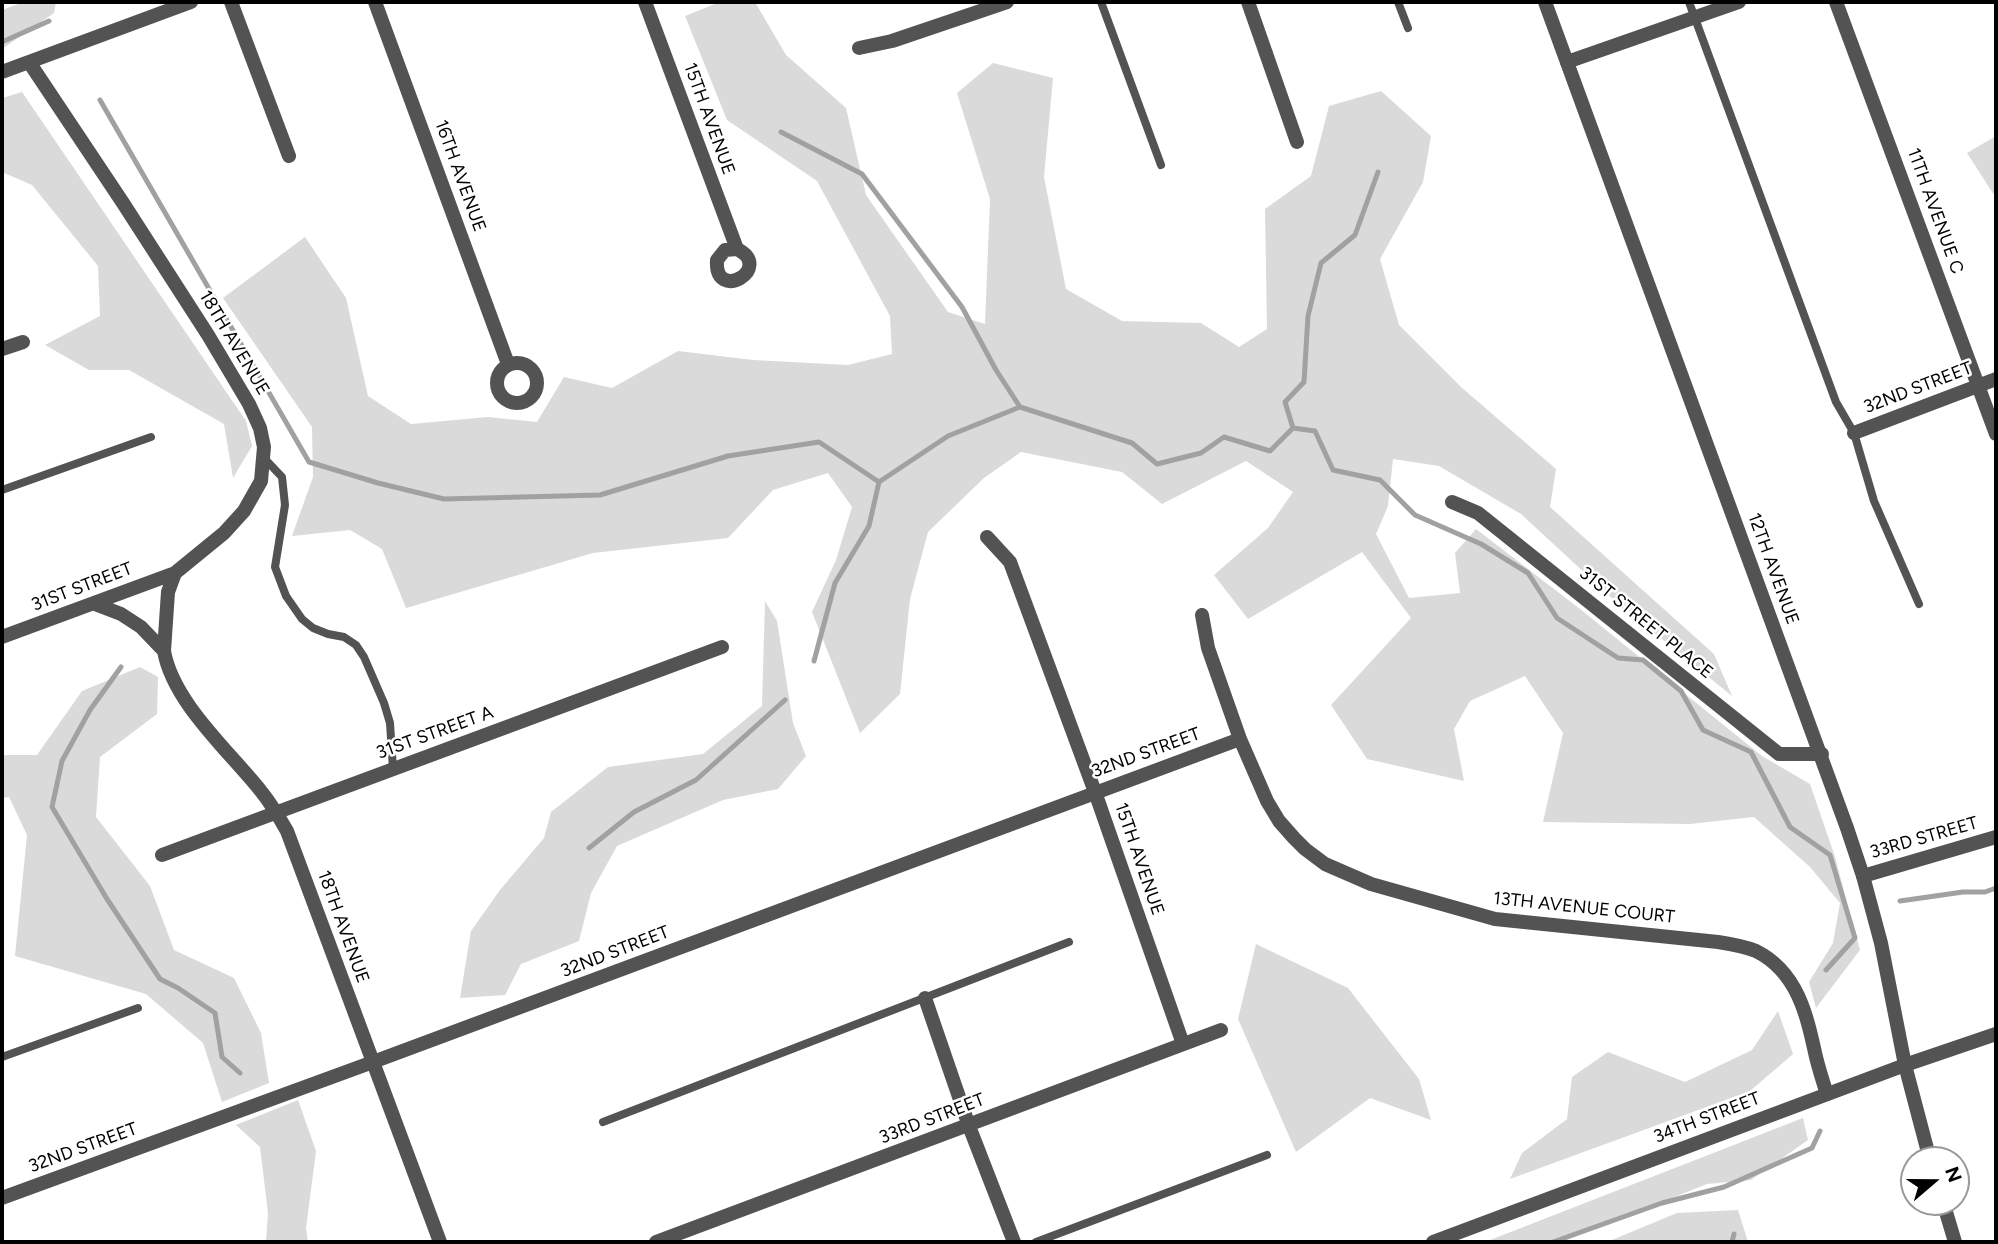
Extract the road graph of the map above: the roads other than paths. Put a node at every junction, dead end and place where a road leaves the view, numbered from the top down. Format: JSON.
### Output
{"nodes":[{"id":1,"x":191,"y":2,"type":"edge"},
{"id":2,"x":231,"y":2,"type":"edge"},
{"id":3,"x":375,"y":2,"type":"edge"},
{"id":4,"x":645,"y":2,"type":"edge"},
{"id":5,"x":1007,"y":2,"type":"edge"},
{"id":6,"x":1101,"y":2,"type":"edge"},
{"id":7,"x":1248,"y":2,"type":"edge"},
{"id":8,"x":1398,"y":2,"type":"edge"},
{"id":9,"x":1545,"y":2,"type":"edge"},
{"id":10,"x":1689,"y":2,"type":"edge"},
{"id":11,"x":1739,"y":2,"type":"edge"},
{"id":12,"x":1836,"y":2,"type":"edge"},
{"id":13,"x":1695,"y":18,"type":"junction"},
{"id":14,"x":1408,"y":28,"type":"dead end"},
{"id":15,"x":859,"y":48,"type":"dead end"},
{"id":16,"x":29,"y":62,"type":"junction"},
{"id":17,"x":1567,"y":62,"type":"junction"},
{"id":18,"x":2,"y":72,"type":"edge"},
{"id":19,"x":1297,"y":142,"type":"dead end"},
{"id":20,"x":289,"y":156,"type":"dead end"},
{"id":21,"x":1161,"y":165,"type":"dead end"},
{"id":22,"x":737,"y":249,"type":"dead end"},
{"id":23,"x":23,"y":342,"type":"dead end"},
{"id":24,"x":2,"y":349,"type":"edge"},
{"id":25,"x":508,"y":364,"type":"dead end"},
{"id":26,"x":1996,"y":379,"type":"edge"},
{"id":27,"x":1979,"y":386,"type":"junction"},
{"id":28,"x":1854,"y":433,"type":"junction"},
{"id":29,"x":1996,"y":435,"type":"edge"},
{"id":30,"x":150,"y":437,"type":"dead end"},
{"id":31,"x":264,"y":458,"type":"junction"},
{"id":32,"x":2,"y":490,"type":"edge"},
{"id":33,"x":1452,"y":502,"type":"dead end"},
{"id":34,"x":987,"y":537,"type":"dead end"},
{"id":35,"x":175,"y":573,"type":"junction"},
{"id":36,"x":94,"y":604,"type":"junction"},
{"id":37,"x":1919,"y":604,"type":"dead end"},
{"id":38,"x":1202,"y":615,"type":"dead end"},
{"id":39,"x":2,"y":637,"type":"edge"},
{"id":40,"x":722,"y":647,"type":"dead end"},
{"id":41,"x":164,"y":651,"type":"junction"},
{"id":42,"x":1240,"y":739,"type":"junction"},
{"id":43,"x":1822,"y":754,"type":"junction"},
{"id":44,"x":393,"y":769,"type":"junction"},
{"id":45,"x":1095,"y":792,"type":"junction"},
{"id":46,"x":276,"y":813,"type":"junction"},
{"id":47,"x":1996,"y":837,"type":"edge"},
{"id":48,"x":162,"y":855,"type":"dead end"},
{"id":49,"x":1863,"y":876,"type":"junction"},
{"id":50,"x":1069,"y":942,"type":"dead end"},
{"id":51,"x":925,"y":998,"type":"junction"},
{"id":52,"x":138,"y":1008,"type":"dead end"},
{"id":53,"x":1221,"y":1030,"type":"dead end"},
{"id":54,"x":1996,"y":1034,"type":"edge"},
{"id":55,"x":1183,"y":1044,"type":"junction"},
{"id":56,"x":2,"y":1057,"type":"edge"},
{"id":57,"x":373,"y":1062,"type":"junction"},
{"id":58,"x":1905,"y":1065,"type":"junction"},
{"id":59,"x":1827,"y":1094,"type":"junction"},
{"id":60,"x":603,"y":1122,"type":"dead end"},
{"id":61,"x":969,"y":1126,"type":"junction"},
{"id":62,"x":1926,"y":1146,"type":"edge"},
{"id":63,"x":1267,"y":1155,"type":"dead end"},
{"id":64,"x":2,"y":1198,"type":"edge"},
{"id":65,"x":1947,"y":1216,"type":"edge"},
{"id":66,"x":440,"y":1242,"type":"edge"},
{"id":67,"x":656,"y":1242,"type":"edge"},
{"id":68,"x":1014,"y":1242,"type":"edge"},
{"id":69,"x":1036,"y":1242,"type":"edge"},
{"id":70,"x":1433,"y":1242,"type":"edge"},
{"id":71,"x":1955,"y":1242,"type":"edge"}],
"edges":[{"from":1,"to":16,"type":"street"},
{"from":2,"to":20,"type":"street"},
{"from":3,"to":25,"type":"street","name":"16TH AVENUE"},
{"from":4,"to":22,"type":"street","name":"15TH AVENUE"},
{"from":5,"to":15,"type":"street"},
{"from":6,"to":21,"type":"lane"},
{"from":7,"to":19,"type":"street"},
{"from":8,"to":14,"type":"lane"},
{"from":9,"to":17,"type":"street","name":"12TH AVENUE"},
{"from":10,"to":13,"type":"lane"},
{"from":11,"to":13,"type":"street"},
{"from":12,"to":27,"type":"street","name":"11TH AVENUE C"},
{"from":13,"to":17,"type":"street"},
{"from":13,"to":28,"type":"lane"},
{"from":16,"to":18,"type":"street"},
{"from":16,"to":31,"type":"street","name":"18TH AVENUE"},
{"from":17,"to":43,"type":"street","name":"12TH AVENUE"},
{"from":23,"to":24,"type":"street"},
{"from":26,"to":27,"type":"street","name":"32ND STREET"},
{"from":27,"to":28,"type":"street","name":"32ND STREET"},
{"from":27,"to":29,"type":"street","name":"11TH AVENUE C"},
{"from":28,"to":37,"type":"lane"},
{"from":30,"to":32,"type":"lane"},
{"from":31,"to":35,"type":"street","name":"18TH AVENUE"},
{"from":31,"to":44,"type":"lane"},
{"from":33,"to":43,"type":"street","name":"31ST STREET PLACE"},
{"from":34,"to":45,"type":"street","name":"15TH AVENUE"},
{"from":35,"to":36,"type":"street","name":"31ST STREET"},
{"from":35,"to":41,"type":"street","name":"18TH AVENUE"},
{"from":36,"to":39,"type":"street","name":"31ST STREET"},
{"from":36,"to":41,"type":"street","name":"18TH AVENUE"},
{"from":38,"to":42,"type":"street","name":"13TH AVENUE COURT"},
{"from":40,"to":44,"type":"street","name":"31ST STREET A"},
{"from":41,"to":46,"type":"street","name":"18TH AVENUE"},
{"from":42,"to":45,"type":"street","name":"32ND STREET"},
{"from":42,"to":59,"type":"street","name":"13TH AVENUE COURT"},
{"from":43,"to":49,"type":"street","name":"12TH AVENUE"},
{"from":44,"to":46,"type":"street","name":"31ST STREET A"},
{"from":45,"to":55,"type":"street","name":"15TH AVENUE"},
{"from":45,"to":57,"type":"street","name":"32ND STREET"},
{"from":46,"to":48,"type":"street","name":"31ST STREET A"},
{"from":46,"to":57,"type":"street","name":"18TH AVENUE"},
{"from":47,"to":49,"type":"street","name":"33RD STREET"},
{"from":49,"to":58,"type":"street","name":"12TH AVENUE"},
{"from":50,"to":51,"type":"lane"},
{"from":51,"to":60,"type":"lane"},
{"from":51,"to":61,"type":"street"},
{"from":52,"to":56,"type":"lane"},
{"from":53,"to":55,"type":"street","name":"33RD STREET"},
{"from":54,"to":58,"type":"street","name":"34TH STREET"},
{"from":55,"to":61,"type":"street","name":"33RD STREET"},
{"from":57,"to":64,"type":"street","name":"32ND STREET"},
{"from":57,"to":66,"type":"street","name":"18TH AVENUE"},
{"from":58,"to":59,"type":"street","name":"34TH STREET"},
{"from":58,"to":62,"type":"street","name":"12TH AVENUE"},
{"from":59,"to":70,"type":"street","name":"34TH STREET"},
{"from":61,"to":67,"type":"street","name":"33RD STREET"},
{"from":61,"to":68,"type":"street"},
{"from":63,"to":69,"type":"lane"},
{"from":65,"to":71,"type":"street"}]}
